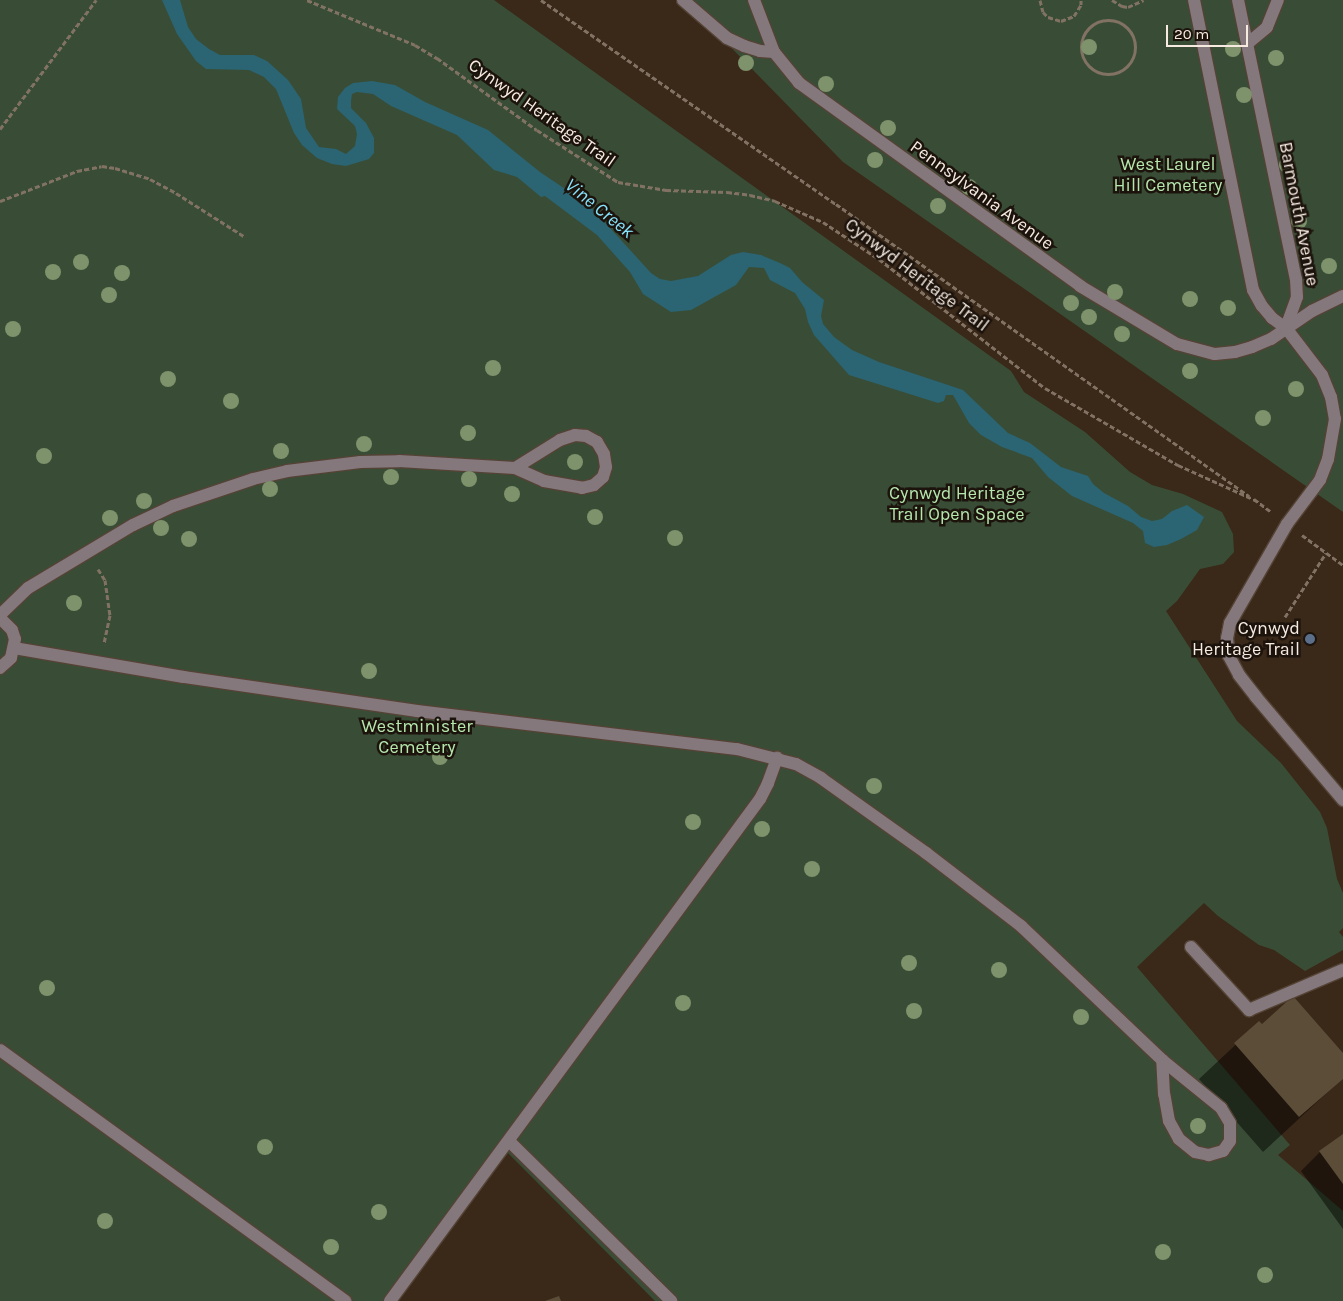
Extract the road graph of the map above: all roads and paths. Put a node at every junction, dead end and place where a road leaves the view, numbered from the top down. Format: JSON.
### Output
{"nodes":[{"id":1,"x":96,"y":0,"type":"edge"},
{"id":2,"x":307,"y":0,"type":"edge"},
{"id":3,"x":541,"y":0,"type":"edge"},
{"id":4,"x":683,"y":0,"type":"edge"},
{"id":5,"x":754,"y":0,"type":"edge"},
{"id":6,"x":1040,"y":0,"type":"edge"},
{"id":7,"x":1081,"y":0,"type":"edge"},
{"id":8,"x":1112,"y":0,"type":"edge"},
{"id":9,"x":1144,"y":0,"type":"edge"},
{"id":10,"x":1194,"y":0,"type":"edge"},
{"id":11,"x":1238,"y":0,"type":"edge"},
{"id":12,"x":1278,"y":0,"type":"edge"},
{"id":13,"x":1134,"y":43,"type":"joint"},
{"id":14,"x":1248,"y":44,"type":"junction"},
{"id":15,"x":774,"y":52,"type":"junction"},
{"id":16,"x":0,"y":129,"type":"edge"},
{"id":17,"x":0,"y":201,"type":"edge"},
{"id":18,"x":245,"y":237,"type":"dead end"},
{"id":19,"x":1343,"y":296,"type":"edge"},
{"id":20,"x":1286,"y":328,"type":"junction"},
{"id":21,"x":515,"y":468,"type":"junction"},
{"id":22,"x":1255,"y":500,"type":"junction"},
{"id":23,"x":1287,"y":524,"type":"junction"},
{"id":24,"x":87,"y":552,"type":"junction"},
{"id":25,"x":1326,"y":553,"type":"junction"},
{"id":26,"x":1343,"y":565,"type":"edge"},
{"id":27,"x":0,"y":617,"type":"edge"},
{"id":28,"x":1285,"y":617,"type":"dead end"},
{"id":29,"x":14,"y":648,"type":"junction"},
{"id":30,"x":100,"y":662,"type":"junction"},
{"id":31,"x":0,"y":668,"type":"edge"},
{"id":32,"x":777,"y":758,"type":"junction"},
{"id":33,"x":1343,"y":800,"type":"edge"},
{"id":34,"x":1191,"y":946,"type":"dead end"},
{"id":35,"x":1343,"y":970,"type":"edge"},
{"id":36,"x":0,"y":1050,"type":"edge"},
{"id":37,"x":1162,"y":1060,"type":"junction"},
{"id":38,"x":509,"y":1141,"type":"junction"},
{"id":39,"x":346,"y":1301,"type":"edge"},
{"id":40,"x":390,"y":1301,"type":"edge"},
{"id":41,"x":671,"y":1301,"type":"edge"}],
"edges":[{"from":1,"to":16,"type":"path"},
{"from":2,"to":22,"type":"path","name":"Cynwyd Heritage Trail"},
{"from":3,"to":22,"type":"path"},
{"from":4,"to":15,"type":"lane"},
{"from":5,"to":15,"type":"lane","name":"Pennsylvania Avenue"},
{"from":6,"to":7,"type":"path"},
{"from":8,"to":9,"type":"path"},
{"from":10,"to":20,"type":"lane"},
{"from":11,"to":14,"type":"lane","name":"Barmouth Avenue"},
{"from":12,"to":14,"type":"lane"},
{"from":13,"to":13,"type":"path"},
{"from":14,"to":20,"type":"lane","name":"Barmouth Avenue"},
{"from":15,"to":20,"type":"lane","name":"Pennsylvania Avenue"},
{"from":17,"to":18,"type":"path"},
{"from":19,"to":20,"type":"lane","name":"Pennsylvania Avenue"},
{"from":20,"to":23,"type":"lane"},
{"from":21,"to":21,"type":"lane"},
{"from":21,"to":24,"type":"lane"},
{"from":22,"to":23,"type":"path"},
{"from":23,"to":25,"type":"path"},
{"from":23,"to":33,"type":"lane"},
{"from":24,"to":27,"type":"lane"},
{"from":24,"to":30,"type":"path"},
{"from":25,"to":26,"type":"path"},
{"from":25,"to":28,"type":"path"},
{"from":27,"to":29,"type":"lane"},
{"from":29,"to":30,"type":"lane"},
{"from":29,"to":31,"type":"lane"},
{"from":30,"to":32,"type":"lane"},
{"from":32,"to":37,"type":"lane"},
{"from":32,"to":38,"type":"lane"},
{"from":34,"to":35,"type":"lane"},
{"from":36,"to":39,"type":"lane"},
{"from":37,"to":37,"type":"lane"},
{"from":38,"to":40,"type":"lane"},
{"from":38,"to":41,"type":"lane"}]}
